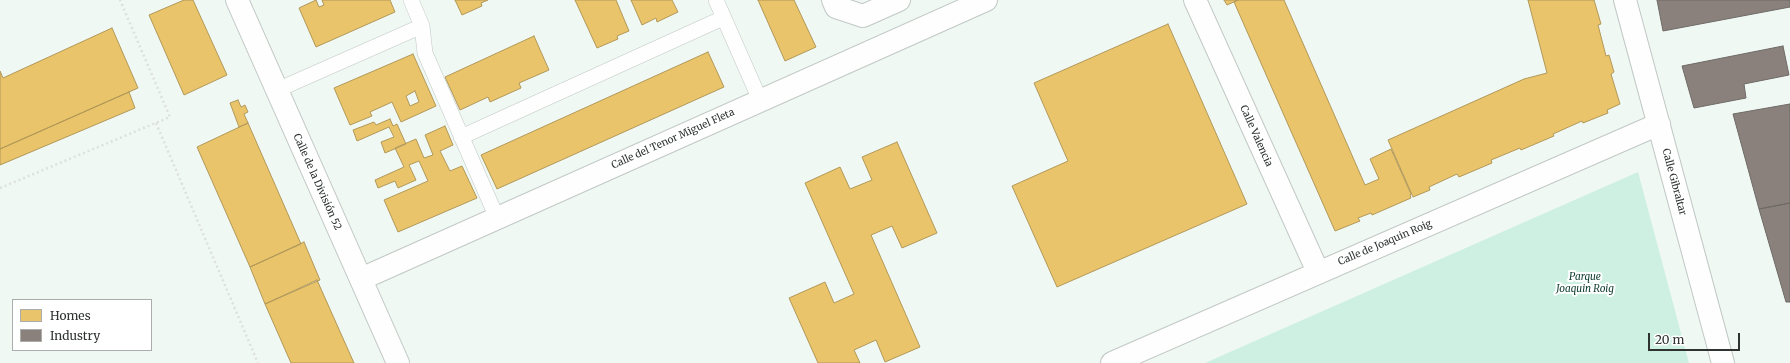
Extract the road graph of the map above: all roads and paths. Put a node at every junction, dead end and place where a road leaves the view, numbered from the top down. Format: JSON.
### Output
{"nodes":[{"id":1,"x":120,"y":0,"type":"edge"},
{"id":2,"x":237,"y":0,"type":"edge"},
{"id":3,"x":411,"y":0,"type":"edge"},
{"id":4,"x":716,"y":0,"type":"edge"},
{"id":5,"x":833,"y":0,"type":"edge"},
{"id":6,"x":899,"y":0,"type":"edge"},
{"id":7,"x":986,"y":0,"type":"edge"},
{"id":8,"x":1195,"y":0,"type":"edge"},
{"id":9,"x":1625,"y":0,"type":"edge"},
{"id":10,"x":723,"y":18,"type":"junction"},
{"id":11,"x":422,"y":26,"type":"junction"},
{"id":12,"x":277,"y":90,"type":"junction"},
{"id":13,"x":760,"y":100,"type":"junction"},
{"id":14,"x":156,"y":123,"type":"junction"},
{"id":15,"x":1659,"y":124,"type":"junction"},
{"id":16,"x":461,"y":136,"type":"junction"},
{"id":17,"x":0,"y":188,"type":"edge"},
{"id":18,"x":497,"y":218,"type":"junction"},
{"id":19,"x":1318,"y":272,"type":"junction"},
{"id":20,"x":361,"y":279,"type":"junction"},
{"id":21,"x":258,"y":363,"type":"edge"},
{"id":22,"x":398,"y":363,"type":"edge"},
{"id":23,"x":1112,"y":363,"type":"edge"},
{"id":24,"x":1723,"y":363,"type":"edge"}],
"edges":[{"from":1,"to":14,"type":"path"},
{"from":2,"to":12,"type":"street","name":"Calle de la División 52"},
{"from":3,"to":11,"type":"lane"},
{"from":4,"to":10,"type":"lane"},
{"from":5,"to":6,"type":"street"},
{"from":7,"to":13,"type":"street","name":"Calle del Tenor Miguel Fleta"},
{"from":8,"to":19,"type":"street","name":"Calle Valencia"},
{"from":9,"to":15,"type":"street","name":"Calle Gibraltar"},
{"from":10,"to":13,"type":"lane"},
{"from":10,"to":16,"type":"lane"},
{"from":11,"to":12,"type":"lane"},
{"from":11,"to":16,"type":"lane"},
{"from":12,"to":20,"type":"street","name":"Calle de la División 52"},
{"from":13,"to":18,"type":"street","name":"Calle del Tenor Miguel Fleta"},
{"from":14,"to":17,"type":"path"},
{"from":14,"to":21,"type":"path"},
{"from":15,"to":19,"type":"street","name":"Calle de Joaquin Roig"},
{"from":15,"to":24,"type":"street","name":"Calle Gibraltar"},
{"from":16,"to":18,"type":"lane"},
{"from":18,"to":20,"type":"street","name":"Calle del Tenor Miguel Fleta"},
{"from":19,"to":23,"type":"street","name":"Calle de Joaquin Roig"},
{"from":20,"to":22,"type":"street","name":"Calle de la División 52"}]}
